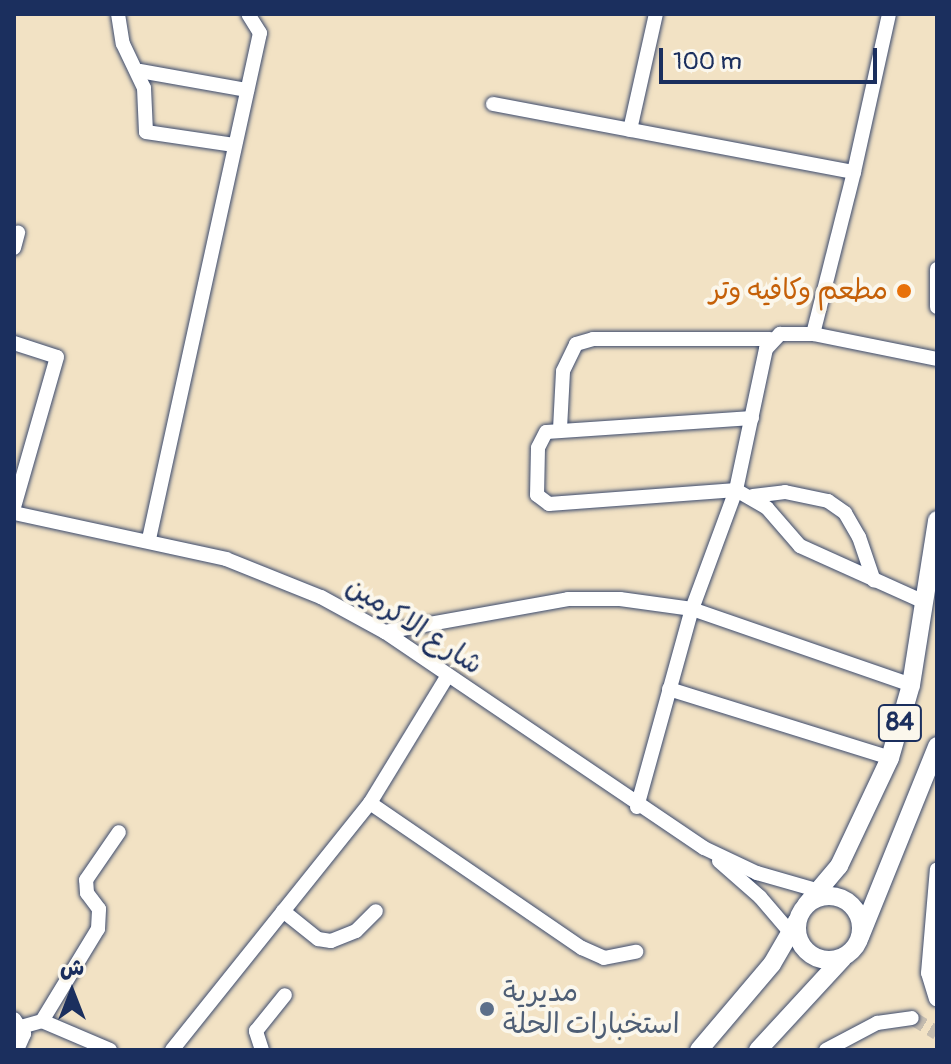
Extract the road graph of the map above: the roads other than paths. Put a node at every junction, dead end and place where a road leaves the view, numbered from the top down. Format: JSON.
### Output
{"nodes":[{"id":1,"x":118,"y":14,"type":"edge"},
{"id":2,"x":248,"y":14,"type":"edge"},
{"id":3,"x":656,"y":14,"type":"edge"},
{"id":4,"x":889,"y":14,"type":"edge"},
{"id":5,"x":140,"y":71,"type":"junction"},
{"id":6,"x":247,"y":90,"type":"junction"},
{"id":7,"x":493,"y":104,"type":"dead end"},
{"id":8,"x":630,"y":130,"type":"junction"},
{"id":9,"x":234,"y":145,"type":"junction"},
{"id":10,"x":854,"y":172,"type":"junction"},
{"id":11,"x":18,"y":233,"type":"dead end"},
{"id":12,"x":14,"y":248,"type":"edge"},
{"id":13,"x":937,"y":269,"type":"edge"},
{"id":14,"x":937,"y":307,"type":"edge"},
{"id":15,"x":813,"y":334,"type":"junction"},
{"id":16,"x":770,"y":339,"type":"junction"},
{"id":17,"x":16,"y":343,"type":"edge"},
{"id":18,"x":937,"y":359,"type":"edge"},
{"id":19,"x":14,"y":360,"type":"edge"},
{"id":20,"x":752,"y":418,"type":"junction"},
{"id":21,"x":560,"y":429,"type":"junction"},
{"id":22,"x":736,"y":490,"type":"junction"},
{"id":23,"x":753,"y":496,"type":"junction"},
{"id":24,"x":14,"y":507,"type":"edge"},
{"id":25,"x":14,"y":513,"type":"edge"},
{"id":26,"x":937,"y":520,"type":"edge"},
{"id":27,"x":149,"y":539,"type":"junction"},
{"id":28,"x":874,"y":581,"type":"junction"},
{"id":29,"x":924,"y":602,"type":"junction"},
{"id":30,"x":692,"y":609,"type":"junction"},
{"id":31,"x":385,"y":632,"type":"junction"},
{"id":32,"x":447,"y":677,"type":"junction"},
{"id":33,"x":911,"y":685,"type":"junction"},
{"id":34,"x":669,"y":689,"type":"junction"},
{"id":35,"x":937,"y":746,"type":"edge"},
{"id":36,"x":890,"y":758,"type":"junction"},
{"id":37,"x":370,"y":803,"type":"junction"},
{"id":38,"x":637,"y":807,"type":"junction"},
{"id":39,"x":119,"y":832,"type":"dead end"},
{"id":40,"x":704,"y":848,"type":"junction"},
{"id":41,"x":937,"y":869,"type":"edge"},
{"id":42,"x":815,"y":902,"type":"junction"},
{"id":43,"x":283,"y":911,"type":"junction"},
{"id":44,"x":376,"y":911,"type":"dead end"},
{"id":45,"x":860,"y":937,"type":"junction"},
{"id":46,"x":797,"y":940,"type":"junction"},
{"id":47,"x":636,"y":952,"type":"dead end"},
{"id":48,"x":849,"y":953,"type":"junction"},
{"id":49,"x":285,"y":995,"type":"dead end"},
{"id":50,"x":936,"y":999,"type":"edge"},
{"id":51,"x":912,"y":1018,"type":"tunnel mouth"},
{"id":52,"x":42,"y":1021,"type":"junction"},
{"id":53,"x":18,"y":1023,"type":"edge"},
{"id":54,"x":17,"y":1050,"type":"edge"},
{"id":55,"x":110,"y":1050,"type":"edge"},
{"id":56,"x":172,"y":1050,"type":"edge"},
{"id":57,"x":262,"y":1050,"type":"edge"},
{"id":58,"x":699,"y":1050,"type":"edge"},
{"id":59,"x":758,"y":1050,"type":"edge"},
{"id":60,"x":826,"y":1050,"type":"edge"}],
"edges":[{"from":1,"to":5,"type":"street"},
{"from":2,"to":6,"type":"street"},
{"from":3,"to":8,"type":"street"},
{"from":4,"to":10,"type":"street"},
{"from":5,"to":6,"type":"street"},
{"from":5,"to":9,"type":"street"},
{"from":6,"to":9,"type":"street"},
{"from":7,"to":8,"type":"street"},
{"from":8,"to":10,"type":"street"},
{"from":9,"to":27,"type":"street"},
{"from":10,"to":15,"type":"street"},
{"from":11,"to":12,"type":"street"},
{"from":13,"to":14,"type":"street"},
{"from":15,"to":16,"type":"street"},
{"from":15,"to":18,"type":"street"},
{"from":16,"to":20,"type":"street"},
{"from":16,"to":21,"type":"street"},
{"from":17,"to":19,"type":"street"},
{"from":17,"to":24,"type":"street"},
{"from":20,"to":21,"type":"street"},
{"from":20,"to":22,"type":"street"},
{"from":21,"to":22,"type":"street"},
{"from":22,"to":23,"type":"street"},
{"from":22,"to":30,"type":"street"},
{"from":23,"to":28,"type":"street"},
{"from":23,"to":28,"type":"street"},
{"from":25,"to":27,"type":"street","name":"شارع الاكرمين"},
{"from":26,"to":29,"type":"main road","number":"84"},
{"from":27,"to":31,"type":"street","name":"شارع الاكرمين"},
{"from":28,"to":29,"type":"street"},
{"from":29,"to":33,"type":"main road","number":"84"},
{"from":30,"to":31,"type":"street"},
{"from":30,"to":33,"type":"street"},
{"from":30,"to":34,"type":"street"},
{"from":31,"to":32,"type":"street","name":"شارع الاكرمين"},
{"from":32,"to":37,"type":"street"},
{"from":32,"to":38,"type":"street","name":"شارع الاكرمين"},
{"from":33,"to":36,"type":"main road","number":"84"},
{"from":34,"to":36,"type":"street"},
{"from":34,"to":38,"type":"street"},
{"from":35,"to":45,"type":"main road","number":"84"},
{"from":36,"to":42,"type":"main road","number":"84"},
{"from":37,"to":43,"type":"street"},
{"from":37,"to":47,"type":"street"},
{"from":38,"to":40,"type":"street","name":"شارع الاكرمين"},
{"from":39,"to":52,"type":"street"},
{"from":40,"to":42,"type":"street","name":"شارع الاكرمين"},
{"from":40,"to":46,"type":"street","name":"شارع الاكرمين"},
{"from":41,"to":50,"type":"street"},
{"from":42,"to":45,"type":"main road"},
{"from":42,"to":46,"type":"main road","number":"84"},
{"from":43,"to":44,"type":"street"},
{"from":43,"to":56,"type":"street"},
{"from":45,"to":48,"type":"main road","number":"84"},
{"from":46,"to":48,"type":"main road"},
{"from":46,"to":58,"type":"main road","number":"84"},
{"from":48,"to":59,"type":"main road","number":"84"},
{"from":49,"to":57,"type":"street"},
{"from":51,"to":60,"type":"street"},
{"from":52,"to":53,"type":"street"},
{"from":52,"to":55,"type":"street"},
{"from":53,"to":54,"type":"street"}]}
